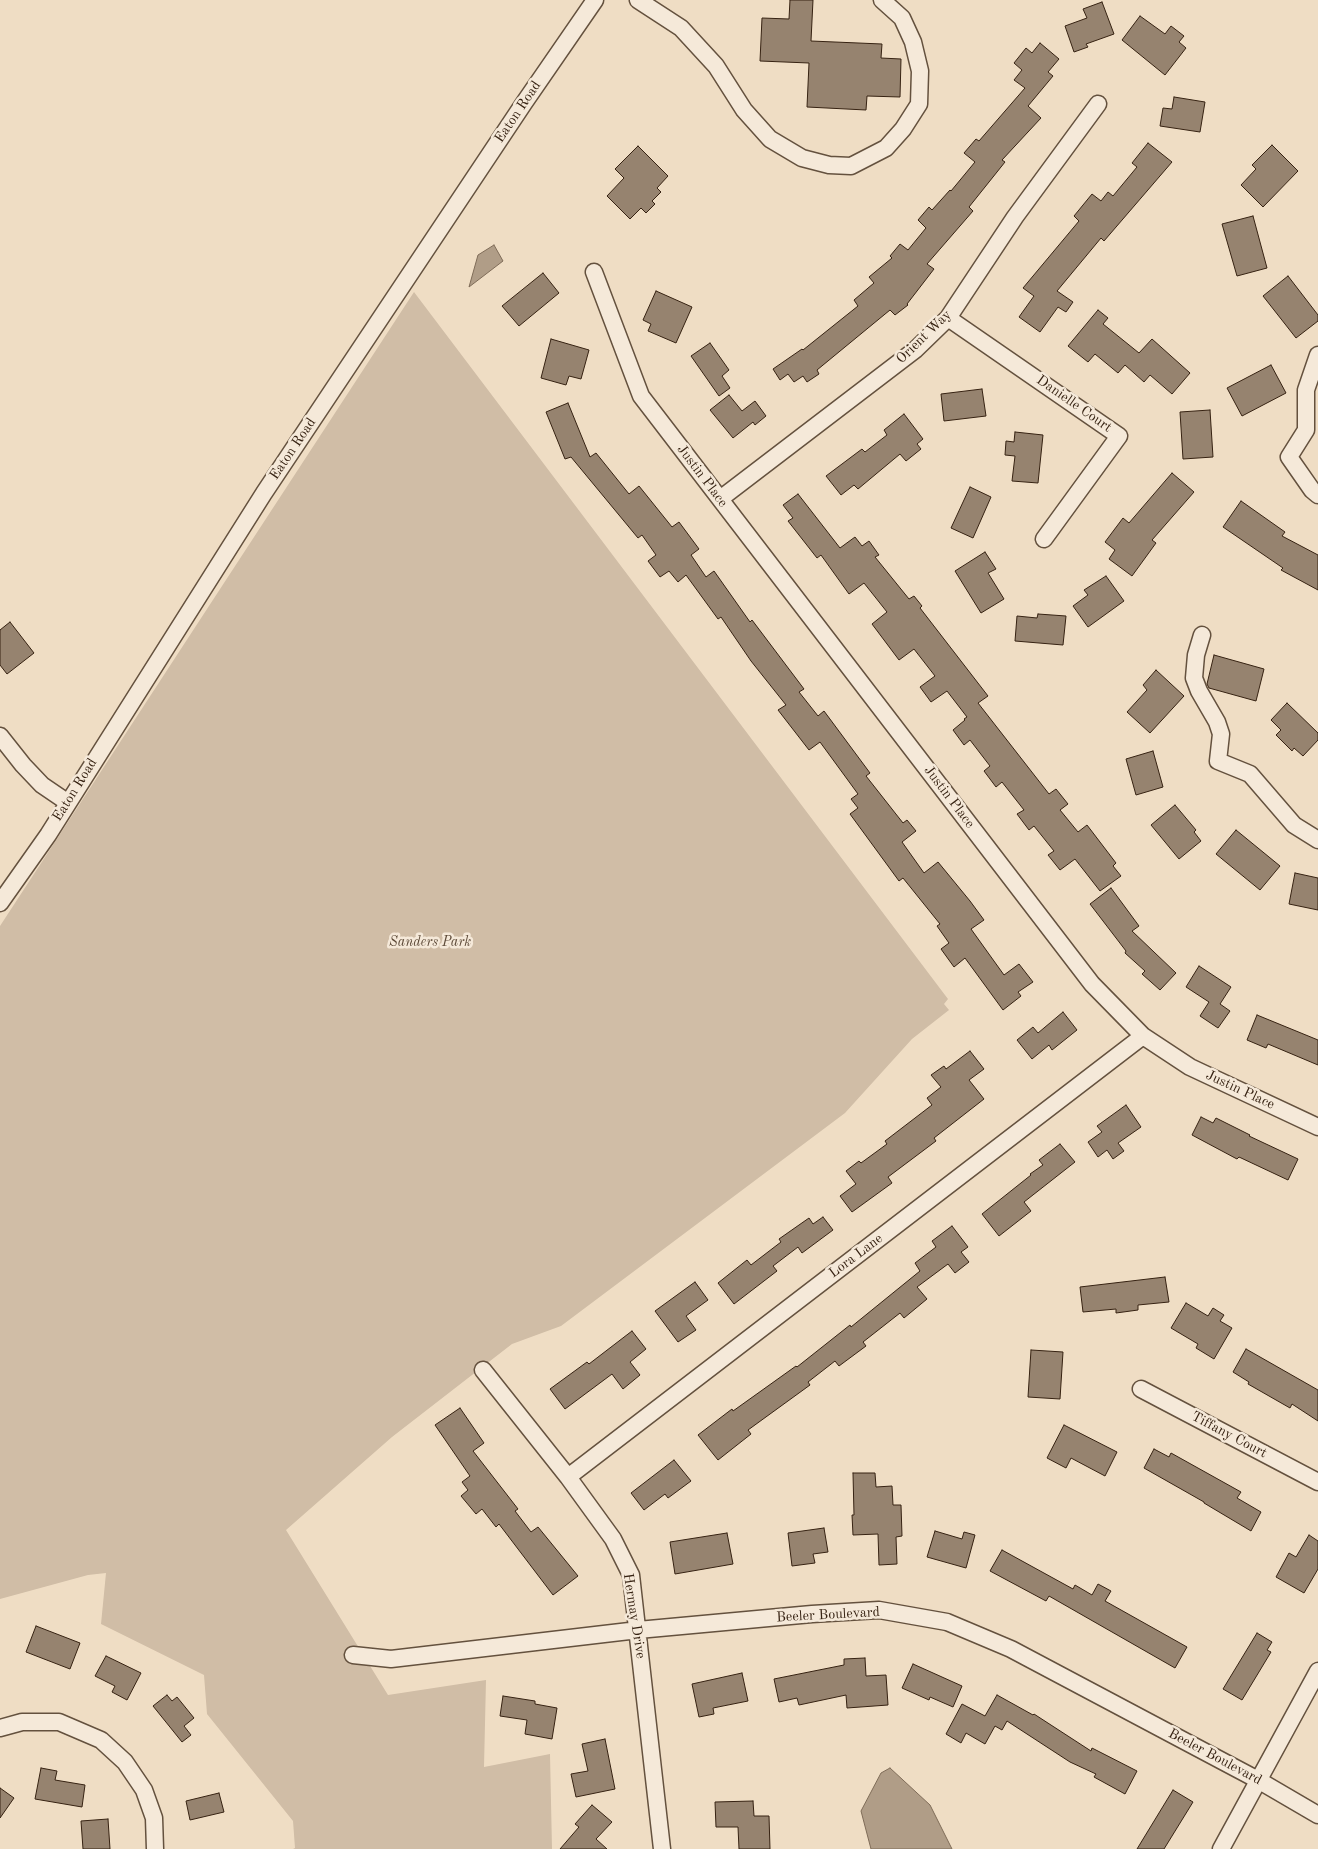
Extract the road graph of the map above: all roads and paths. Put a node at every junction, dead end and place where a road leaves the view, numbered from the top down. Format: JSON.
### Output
{"nodes":[{"id":1,"x":595,"y":0,"type":"edge"},
{"id":2,"x":638,"y":0,"type":"edge"},
{"id":3,"x":882,"y":0,"type":"edge"},
{"id":4,"x":1098,"y":104,"type":"dead end"},
{"id":5,"x":594,"y":272,"type":"dead end"},
{"id":6,"x":948,"y":318,"type":"junction"},
{"id":7,"x":1318,"y":355,"type":"edge"},
{"id":8,"x":1318,"y":495,"type":"edge"},
{"id":9,"x":720,"y":499,"type":"junction"},
{"id":10,"x":1044,"y":539,"type":"dead end"},
{"id":11,"x":1202,"y":635,"type":"dead end"},
{"id":12,"x":0,"y":736,"type":"edge"},
{"id":13,"x":68,"y":802,"type":"junction"},
{"id":14,"x":1318,"y":840,"type":"edge"},
{"id":15,"x":0,"y":903,"type":"edge"},
{"id":16,"x":1143,"y":1036,"type":"junction"},
{"id":17,"x":1318,"y":1127,"type":"edge"},
{"id":18,"x":483,"y":1370,"type":"dead end"},
{"id":19,"x":1141,"y":1389,"type":"dead end"},
{"id":20,"x":568,"y":1477,"type":"junction"},
{"id":21,"x":1318,"y":1482,"type":"edge"},
{"id":22,"x":638,"y":1630,"type":"junction"},
{"id":23,"x":353,"y":1655,"type":"dead end"},
{"id":24,"x":1318,"y":1671,"type":"edge"},
{"id":25,"x":0,"y":1728,"type":"edge"},
{"id":26,"x":1258,"y":1780,"type":"junction"},
{"id":27,"x":1318,"y":1815,"type":"edge"},
{"id":28,"x":155,"y":1849,"type":"edge"},
{"id":29,"x":662,"y":1849,"type":"edge"},
{"id":30,"x":1222,"y":1849,"type":"edge"}],
"edges":[{"from":1,"to":13,"type":"street","name":"Eaton Road"},
{"from":2,"to":3,"type":"street"},
{"from":4,"to":6,"type":"street","name":"Orient Way"},
{"from":5,"to":9,"type":"street","name":"Justin Place"},
{"from":6,"to":9,"type":"street","name":"Orient Way"},
{"from":6,"to":10,"type":"street","name":"Danielle Court"},
{"from":7,"to":8,"type":"street"},
{"from":9,"to":16,"type":"street","name":"Justin Place"},
{"from":11,"to":14,"type":"street"},
{"from":12,"to":13,"type":"street"},
{"from":13,"to":15,"type":"street","name":"Eaton Road"},
{"from":16,"to":17,"type":"street","name":"Justin Place"},
{"from":16,"to":20,"type":"street","name":"Lora Lane"},
{"from":18,"to":20,"type":"street","name":"Hermay Drive"},
{"from":19,"to":21,"type":"street","name":"Tiffany Court"},
{"from":20,"to":22,"type":"street","name":"Hermay Drive"},
{"from":22,"to":23,"type":"street","name":"Beeler Boulevard"},
{"from":22,"to":26,"type":"street","name":"Beeler Boulevard"},
{"from":22,"to":29,"type":"street","name":"Hermay Drive"},
{"from":24,"to":26,"type":"street"},
{"from":25,"to":28,"type":"street"},
{"from":26,"to":27,"type":"street","name":"Beeler Boulevard"},
{"from":26,"to":30,"type":"street"}]}
